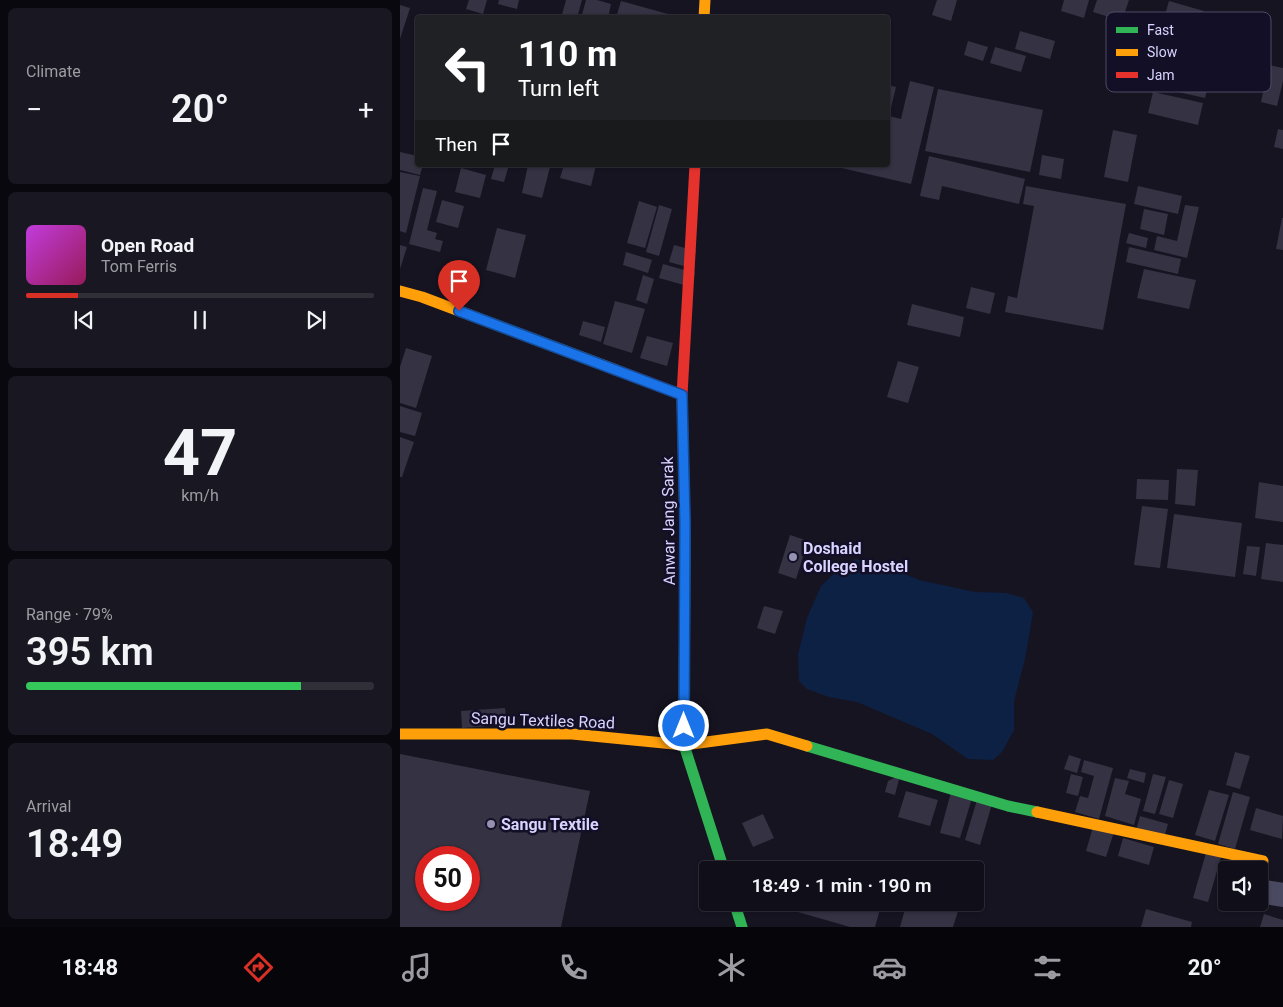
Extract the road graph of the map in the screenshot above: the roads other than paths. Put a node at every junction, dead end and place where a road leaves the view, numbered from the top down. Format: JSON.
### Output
{"nodes":[{"id":1,"x":704,"y":0,"type":"edge"},
{"id":2,"x":704,"y":15,"type":"edge"},
{"id":3,"x":695,"y":167,"type":"edge"},
{"id":4,"x":400,"y":292,"type":"edge"},
{"id":5,"x":682,"y":395,"type":"junction"},
{"id":6,"x":400,"y":734,"type":"edge"},
{"id":7,"x":684,"y":745,"type":"junction"},
{"id":8,"x":721,"y":861,"type":"edge"},
{"id":9,"x":1264,"y":861,"type":"edge"},
{"id":10,"x":1268,"y":892,"type":"edge"},
{"id":11,"x":1283,"y":895,"type":"edge"},
{"id":12,"x":737,"y":911,"type":"edge"},
{"id":13,"x":742,"y":927,"type":"edge"}],
"edges":[{"from":1,"to":2,"type":"street"},
{"from":3,"to":5,"type":"street","name":"Anwar Jang Sarak"},
{"from":4,"to":5,"type":"street"},
{"from":5,"to":7,"type":"street","name":"Anwar Jang Sarak"},
{"from":6,"to":7,"type":"street","name":"Sangu Textiles Road"},
{"from":7,"to":8,"type":"street","name":"Anwar Jang Sarak"},
{"from":7,"to":9,"type":"street","name":"Sangu Textiles Road"},
{"from":10,"to":11,"type":"street"},
{"from":12,"to":13,"type":"street"}]}
